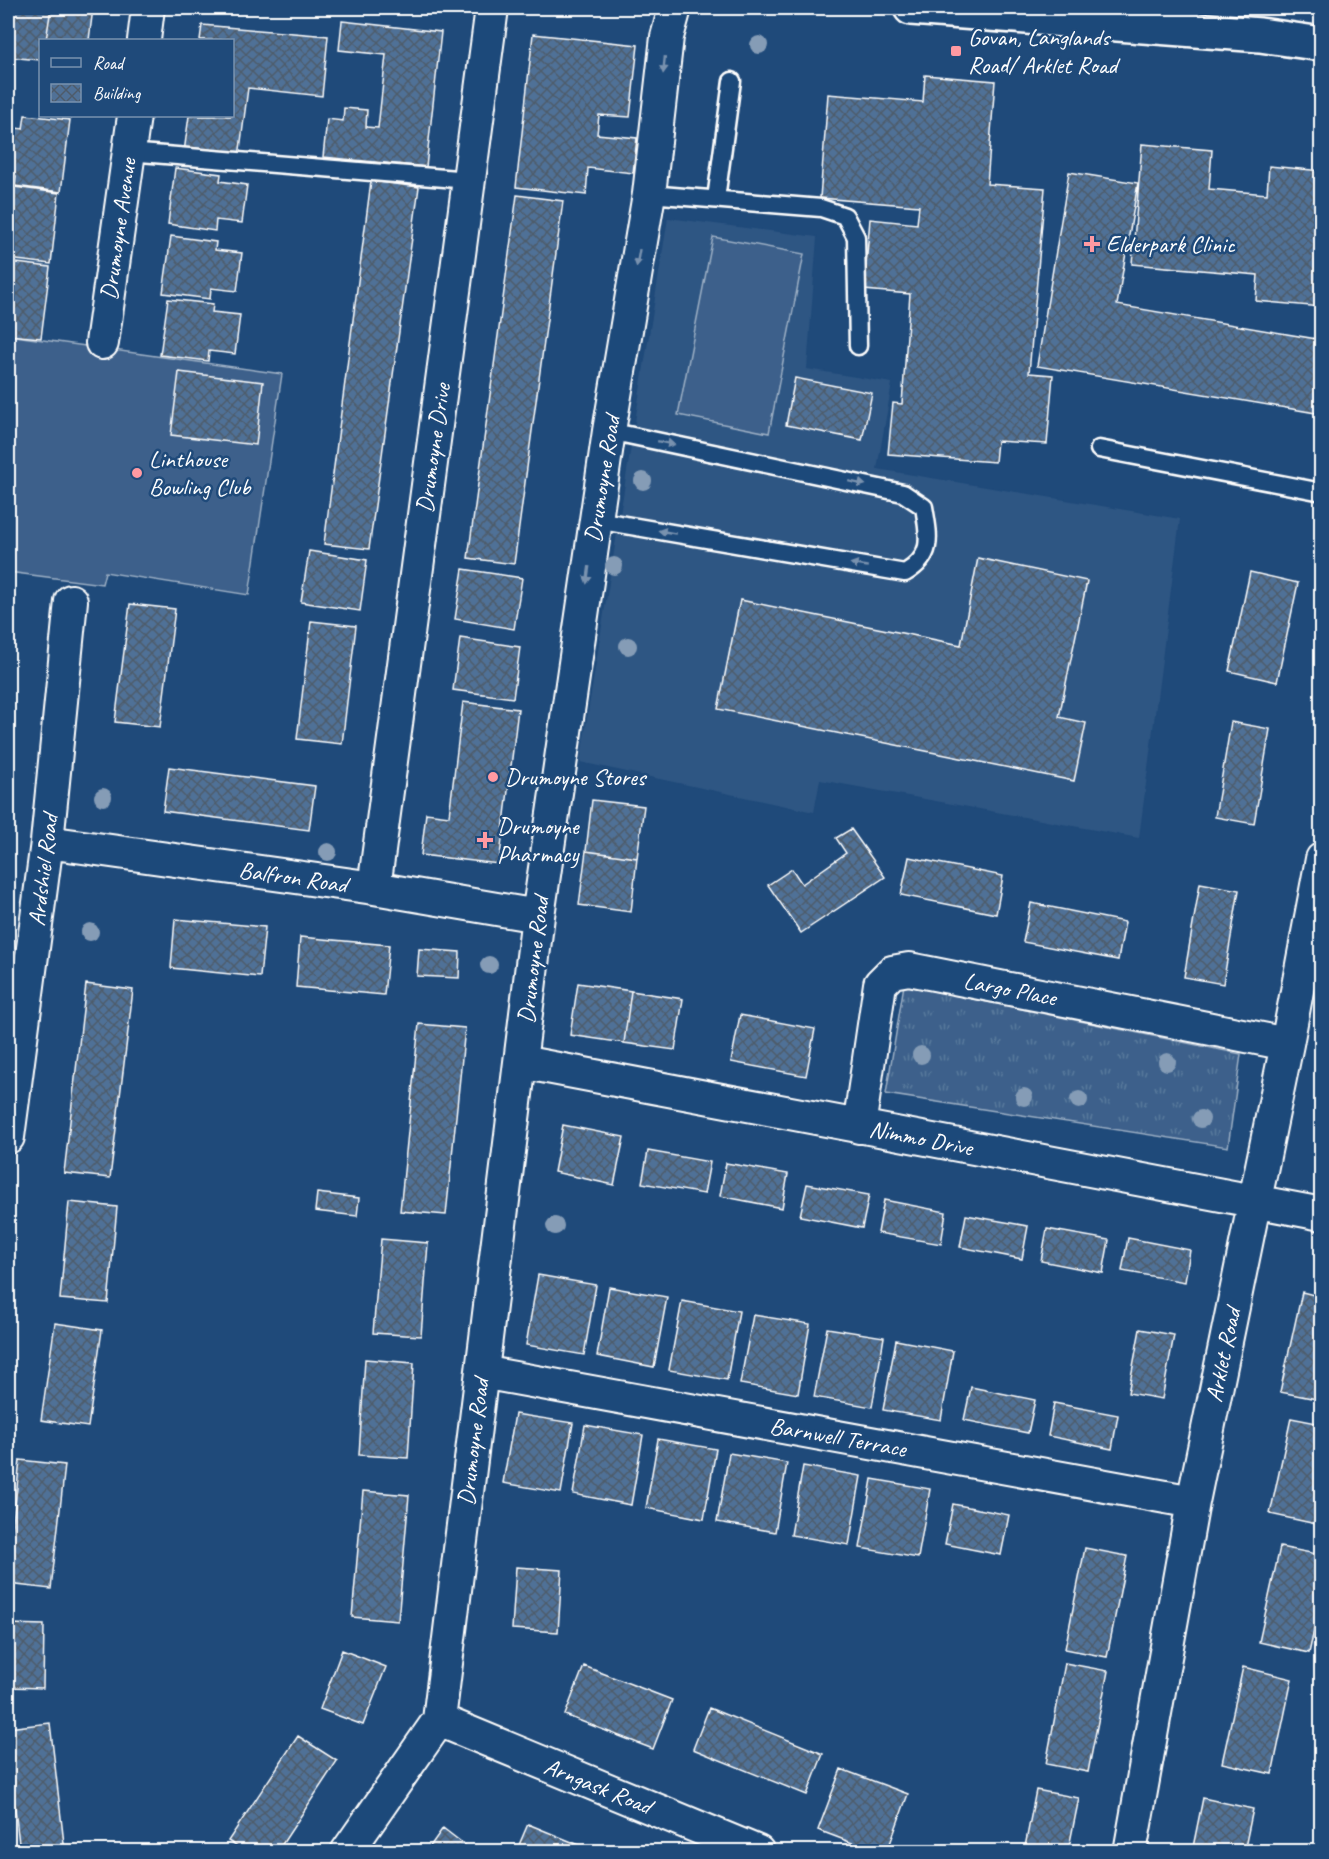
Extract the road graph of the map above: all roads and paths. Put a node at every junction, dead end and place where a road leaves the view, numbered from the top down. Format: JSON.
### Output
{"nodes":[{"id":1,"x":148,"y":8,"type":"edge"},
{"id":2,"x":492,"y":8,"type":"edge"},
{"id":3,"x":675,"y":8,"type":"edge"},
{"id":4,"x":911,"y":8,"type":"edge"},
{"id":5,"x":144,"y":39,"type":"edge"},
{"id":6,"x":1322,"y":44,"type":"edge"},
{"id":7,"x":732,"y":81,"type":"dead end"},
{"id":8,"x":134,"y":117,"type":"edge"},
{"id":9,"x":128,"y":152,"type":"junction"},
{"id":10,"x":469,"y":180,"type":"junction"},
{"id":11,"x":649,"y":194,"type":"junction"},
{"id":12,"x":716,"y":200,"type":"junction"},
{"id":13,"x":102,"y":343,"type":"dead end"},
{"id":14,"x":858,"y":346,"type":"dead end"},
{"id":15,"x":609,"y":431,"type":"junction"},
{"id":16,"x":1099,"y":449,"type":"dead end"},
{"id":17,"x":1322,"y":492,"type":"edge"},
{"id":18,"x":596,"y":520,"type":"junction"},
{"id":19,"x":71,"y":602,"type":"dead end"},
{"id":20,"x":47,"y":842,"type":"junction"},
{"id":21,"x":1322,"y":859,"type":"edge"},
{"id":22,"x":374,"y":888,"type":"junction"},
{"id":23,"x":538,"y":916,"type":"junction"},
{"id":24,"x":1287,"y":1044,"type":"junction"},
{"id":25,"x":521,"y":1062,"type":"junction"},
{"id":26,"x":859,"y":1127,"type":"junction"},
{"id":27,"x":8,"y":1137,"type":"edge"},
{"id":28,"x":1254,"y":1202,"type":"junction"},
{"id":29,"x":1322,"y":1214,"type":"edge"},
{"id":30,"x":482,"y":1372,"type":"junction"},
{"id":31,"x":1193,"y":1502,"type":"junction"},
{"id":32,"x":439,"y":1720,"type":"junction"},
{"id":33,"x":721,"y":1845,"type":"edge"},
{"id":34,"x":347,"y":1851,"type":"edge"},
{"id":35,"x":758,"y":1851,"type":"edge"},
{"id":36,"x":1130,"y":1851,"type":"edge"}],
"edges":[{"from":1,"to":5,"type":"street"},
{"from":2,"to":10,"type":"street","name":"Drumoyne Drive"},
{"from":3,"to":11,"type":"street","name":"Drumoyne Road","one_way":true},
{"from":4,"to":6,"type":"street"},
{"from":7,"to":12,"type":"lane"},
{"from":8,"to":9,"type":"street","name":"Drumoyne Avenue"},
{"from":9,"to":10,"type":"lane"},
{"from":9,"to":13,"type":"street","name":"Drumoyne Avenue"},
{"from":10,"to":22,"type":"street","name":"Drumoyne Drive"},
{"from":11,"to":12,"type":"lane"},
{"from":11,"to":15,"type":"street","name":"Drumoyne Road","one_way":true},
{"from":12,"to":14,"type":"lane"},
{"from":15,"to":18,"type":"street","name":"Drumoyne Road"},
{"from":15,"to":18,"type":"lane","one_way":true},
{"from":16,"to":17,"type":"lane"},
{"from":18,"to":23,"type":"street","name":"Drumoyne Road","one_way":true},
{"from":19,"to":20,"type":"street","name":"Ardshiel Road"},
{"from":20,"to":22,"type":"street","name":"Balfron Road"},
{"from":20,"to":27,"type":"street","name":"Ardshiel Road"},
{"from":21,"to":24,"type":"street","name":"Arklet Road"},
{"from":22,"to":23,"type":"street","name":"Balfron Road"},
{"from":23,"to":25,"type":"street","name":"Drumoyne Road"},
{"from":24,"to":26,"type":"street","name":"Largo Place"},
{"from":24,"to":28,"type":"street","name":"Arklet Road"},
{"from":25,"to":26,"type":"street","name":"Nimmo Drive"},
{"from":25,"to":30,"type":"street","name":"Drumoyne Road"},
{"from":26,"to":28,"type":"street","name":"Nimmo Drive"},
{"from":28,"to":29,"type":"street","name":"Nimmo Drive"},
{"from":28,"to":31,"type":"street","name":"Arklet Road"},
{"from":30,"to":31,"type":"street","name":"Barnwell Terrace"},
{"from":30,"to":32,"type":"street","name":"Drumoyne Road"},
{"from":31,"to":36,"type":"street","name":"Arklet Road"},
{"from":32,"to":33,"type":"street","name":"Arngask Road"},
{"from":32,"to":34,"type":"street","name":"Drumoyne Road"},
{"from":33,"to":35,"type":"street","name":"Arngask Road"}]}
